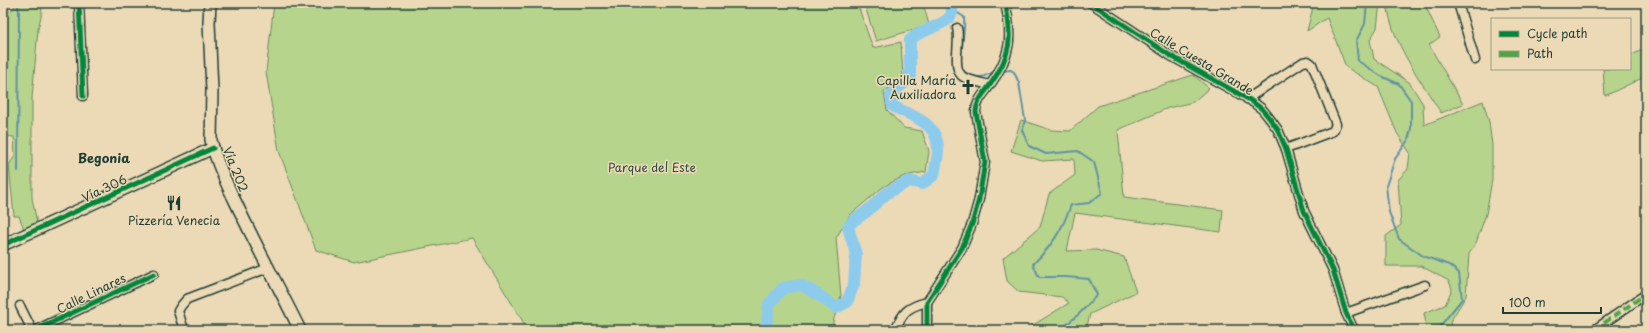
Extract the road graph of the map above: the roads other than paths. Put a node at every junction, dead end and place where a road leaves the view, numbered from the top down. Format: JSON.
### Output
{"nodes":[{"id":1,"x":79,"y":3,"type":"edge"},
{"id":2,"x":210,"y":3,"type":"edge"},
{"id":3,"x":1005,"y":3,"type":"edge"},
{"id":4,"x":1091,"y":3,"type":"edge"},
{"id":5,"x":1458,"y":3,"type":"edge"},
{"id":6,"x":957,"y":28,"type":"dead end"},
{"id":7,"x":1475,"y":60,"type":"dead end"},
{"id":8,"x":992,"y":82,"type":"junction"},
{"id":9,"x":84,"y":96,"type":"dead end"},
{"id":10,"x":1247,"y":99,"type":"junction"},
{"id":11,"x":213,"y":148,"type":"junction"},
{"id":12,"x":1286,"y":149,"type":"junction"},
{"id":13,"x":3,"y":245,"type":"edge"},
{"id":14,"x":268,"y":268,"type":"junction"},
{"id":15,"x":154,"y":274,"type":"dead end"},
{"id":16,"x":1425,"y":285,"type":"dead end"},
{"id":17,"x":1646,"y":294,"type":"edge"},
{"id":18,"x":927,"y":302,"type":"junction"},
{"id":19,"x":20,"y":306,"type":"dead end"},
{"id":20,"x":1346,"y":313,"type":"junction"},
{"id":21,"x":32,"y":330,"type":"edge"},
{"id":22,"x":36,"y":330,"type":"edge"},
{"id":23,"x":184,"y":330,"type":"edge"},
{"id":24,"x":300,"y":330,"type":"edge"},
{"id":25,"x":896,"y":330,"type":"edge"},
{"id":26,"x":927,"y":330,"type":"edge"},
{"id":27,"x":1354,"y":330,"type":"edge"},
{"id":28,"x":1594,"y":330,"type":"edge"}],
"edges":[{"from":1,"to":9,"type":"street"},
{"from":2,"to":11,"type":"main road","name":"Vía 202"},
{"from":3,"to":8,"type":"street"},
{"from":4,"to":10,"type":"street","name":"Calle Cuesta Grande"},
{"from":5,"to":7,"type":"street"},
{"from":6,"to":8,"type":"street"},
{"from":8,"to":18,"type":"street"},
{"from":10,"to":12,"type":"street","name":"Calle Cuesta Grande"},
{"from":10,"to":12,"type":"street"},
{"from":11,"to":13,"type":"main road","name":"Vía 306"},
{"from":11,"to":14,"type":"main road","name":"Vía 202"},
{"from":12,"to":20,"type":"street","name":"Calle Cuesta Grande"},
{"from":14,"to":23,"type":"street"},
{"from":14,"to":24,"type":"main road","name":"Vía 202"},
{"from":15,"to":22,"type":"street","name":"Calle Linares"},
{"from":16,"to":20,"type":"street"},
{"from":17,"to":28,"type":"street"},
{"from":18,"to":25,"type":"street"},
{"from":18,"to":26,"type":"street"},
{"from":19,"to":21,"type":"street"},
{"from":20,"to":27,"type":"street","name":"Calle Cuesta Grande"}]}
